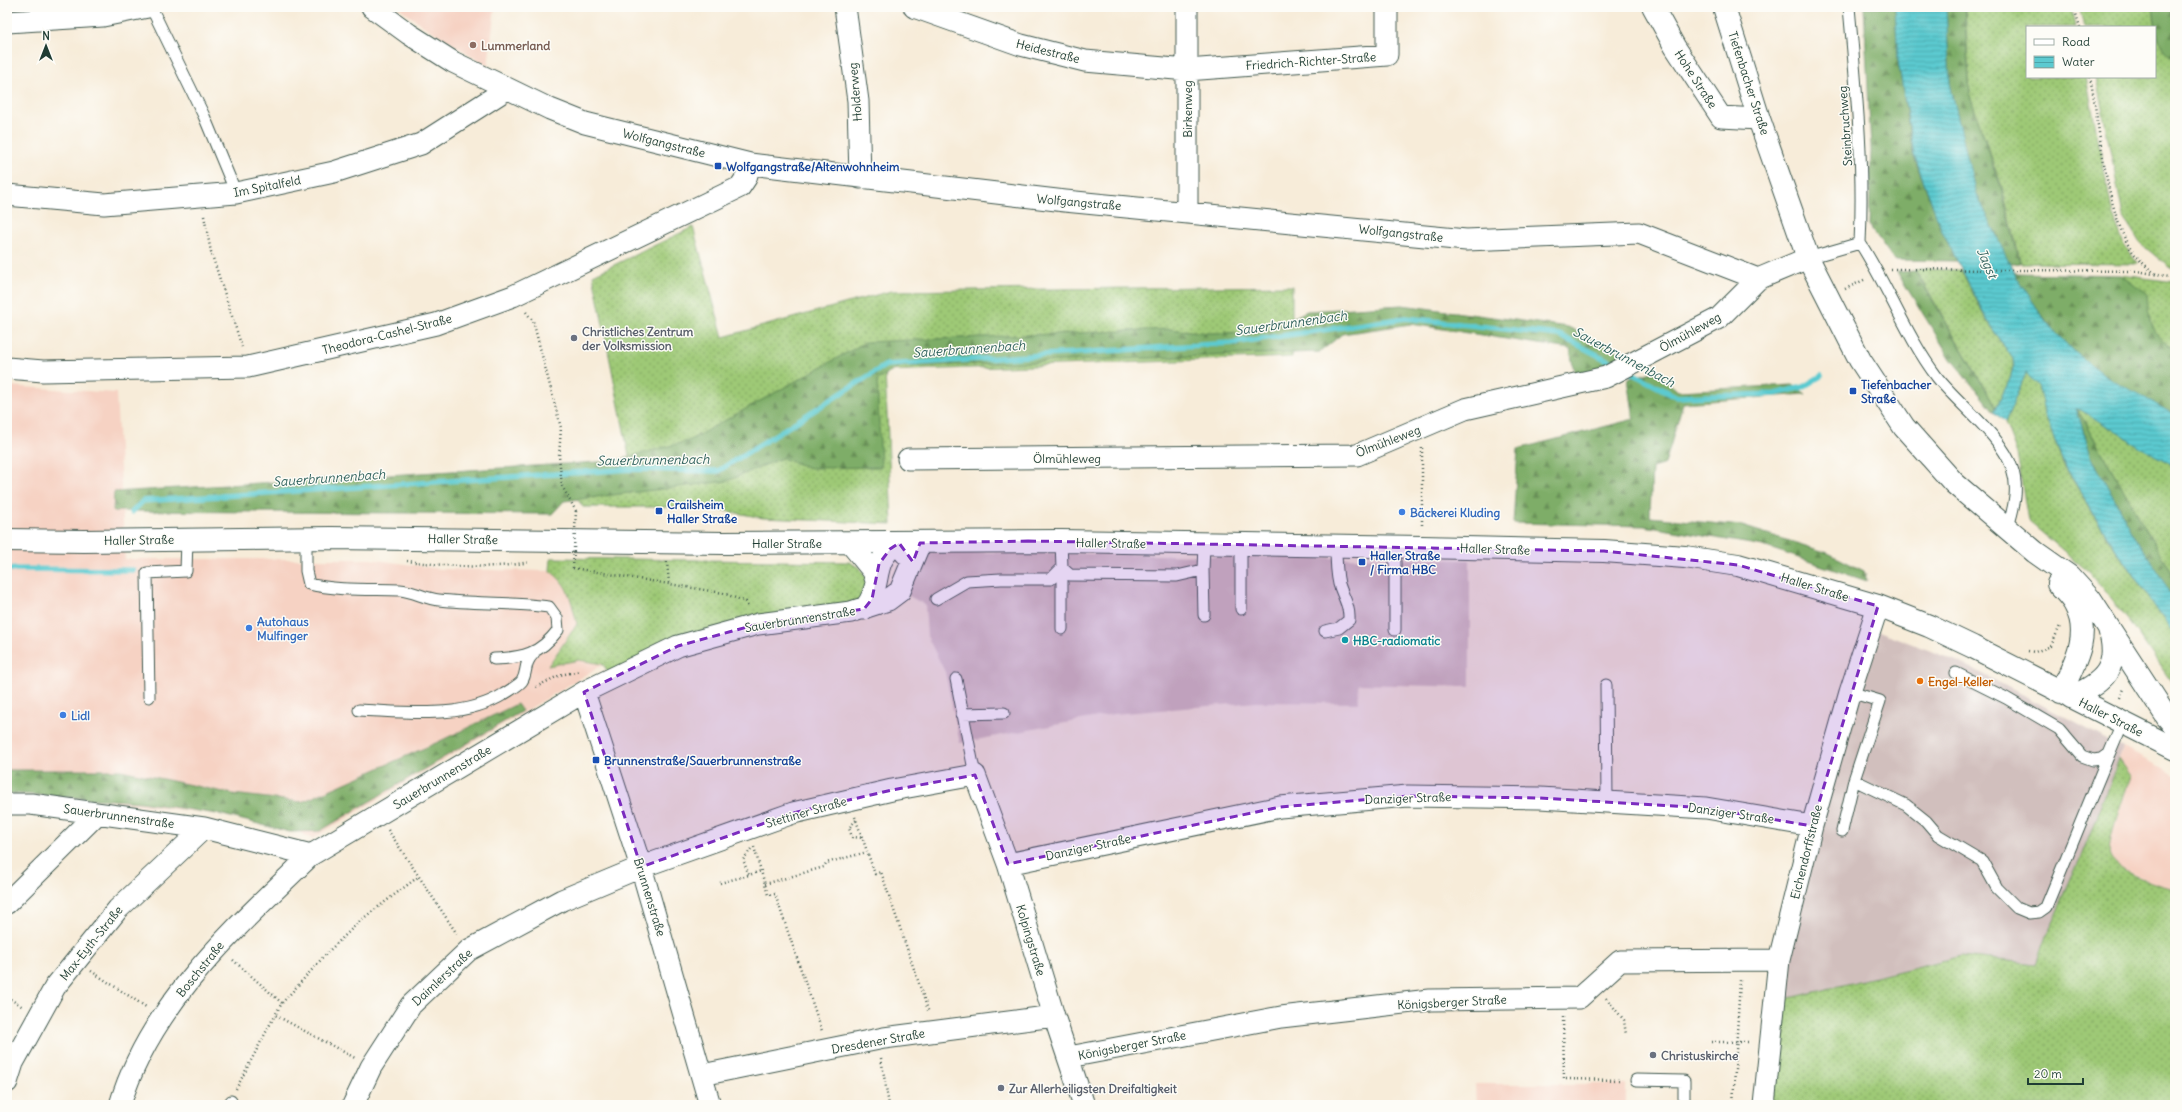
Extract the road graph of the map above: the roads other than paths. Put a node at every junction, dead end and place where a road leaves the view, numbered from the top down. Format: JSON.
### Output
{"nodes":[{"id":1,"x":149,"y":7,"type":"edge"},
{"id":2,"x":372,"y":7,"type":"edge"},
{"id":3,"x":845,"y":7,"type":"edge"},
{"id":4,"x":914,"y":7,"type":"edge"},
{"id":5,"x":1187,"y":7,"type":"edge"},
{"id":6,"x":1387,"y":7,"type":"edge"},
{"id":7,"x":1653,"y":7,"type":"edge"},
{"id":8,"x":1724,"y":7,"type":"edge"},
{"id":9,"x":1849,"y":7,"type":"edge"},
{"id":10,"x":7,"y":22,"type":"edge"},
{"id":11,"x":1187,"y":70,"type":"junction"},
{"id":12,"x":507,"y":89,"type":"junction"},
{"id":13,"x":1759,"y":119,"type":"junction"},
{"id":14,"x":750,"y":164,"type":"junction"},
{"id":15,"x":860,"y":178,"type":"junction"},
{"id":16,"x":236,"y":193,"type":"junction"},
{"id":17,"x":7,"y":195,"type":"edge"},
{"id":18,"x":1186,"y":212,"type":"junction"},
{"id":19,"x":1860,"y":243,"type":"junction"},
{"id":20,"x":1808,"y":258,"type":"junction"},
{"id":21,"x":1758,"y":279,"type":"junction"},
{"id":22,"x":7,"y":368,"type":"edge"},
{"id":23,"x":908,"y":459,"type":"dead end"},
{"id":24,"x":2008,"y":527,"type":"junction"},
{"id":25,"x":306,"y":538,"type":"junction"},
{"id":26,"x":7,"y":540,"type":"edge"},
{"id":27,"x":187,"y":540,"type":"junction"},
{"id":28,"x":1061,"y":541,"type":"junction"},
{"id":29,"x":850,"y":543,"type":"junction"},
{"id":30,"x":899,"y":543,"type":"junction"},
{"id":31,"x":920,"y":543,"type":"junction"},
{"id":32,"x":1204,"y":544,"type":"junction"},
{"id":33,"x":1242,"y":544,"type":"junction"},
{"id":34,"x":1336,"y":546,"type":"junction"},
{"id":35,"x":1396,"y":546,"type":"junction"},
{"id":36,"x":2035,"y":552,"type":"junction"},
{"id":37,"x":1062,"y":568,"type":"junction"},
{"id":38,"x":1203,"y":570,"type":"junction"},
{"id":39,"x":906,"y":579,"type":"junction"},
{"id":40,"x":876,"y":581,"type":"junction"},
{"id":41,"x":936,"y":600,"type":"dead end"},
{"id":42,"x":1878,"y":606,"type":"junction"},
{"id":43,"x":864,"y":609,"type":"junction"},
{"id":44,"x":1242,"y":609,"type":"dead end"},
{"id":45,"x":1204,"y":615,"type":"dead end"},
{"id":46,"x":2108,"y":624,"type":"junction"},
{"id":47,"x":1062,"y":629,"type":"dead end"},
{"id":48,"x":1395,"y":630,"type":"dead end"},
{"id":49,"x":1324,"y":631,"type":"dead end"},
{"id":50,"x":534,"y":653,"type":"junction"},
{"id":51,"x":494,"y":659,"type":"dead end"},
{"id":52,"x":1956,"y":673,"type":"dead end"},
{"id":53,"x":956,"y":679,"type":"dead end"},
{"id":54,"x":1606,"y":685,"type":"dead end"},
{"id":55,"x":584,"y":692,"type":"junction"},
{"id":56,"x":1850,"y":692,"type":"junction"},
{"id":57,"x":2066,"y":694,"type":"junction"},
{"id":58,"x":150,"y":697,"type":"dead end"},
{"id":59,"x":359,"y":710,"type":"dead end"},
{"id":60,"x":1004,"y":713,"type":"dead end"},
{"id":61,"x":962,"y":714,"type":"junction"},
{"id":62,"x":2122,"y":723,"type":"junction"},
{"id":63,"x":2175,"y":726,"type":"edge"},
{"id":64,"x":2175,"y":749,"type":"edge"},
{"id":65,"x":2109,"y":754,"type":"junction"},
{"id":66,"x":975,"y":775,"type":"junction"},
{"id":67,"x":1854,"y":780,"type":"junction"},
{"id":68,"x":1607,"y":802,"type":"junction"},
{"id":69,"x":7,"y":804,"type":"edge"},
{"id":70,"x":97,"y":814,"type":"junction"},
{"id":71,"x":1812,"y":826,"type":"junction"},
{"id":72,"x":204,"y":828,"type":"junction"},
{"id":73,"x":1842,"y":831,"type":"dead end"},
{"id":74,"x":311,"y":855,"type":"junction"},
{"id":75,"x":1008,"y":864,"type":"junction"},
{"id":76,"x":641,"y":867,"type":"junction"},
{"id":77,"x":7,"y":903,"type":"edge"},
{"id":78,"x":1779,"y":960,"type":"junction"},
{"id":79,"x":1054,"y":1016,"type":"junction"},
{"id":80,"x":1069,"y":1057,"type":"junction"},
{"id":81,"x":702,"y":1074,"type":"junction"},
{"id":82,"x":1636,"y":1080,"type":"road end"},
{"id":83,"x":7,"y":1082,"type":"edge"},
{"id":84,"x":120,"y":1105,"type":"edge"},
{"id":85,"x":353,"y":1105,"type":"edge"},
{"id":86,"x":710,"y":1105,"type":"edge"},
{"id":87,"x":1084,"y":1105,"type":"edge"},
{"id":88,"x":1684,"y":1105,"type":"edge"},
{"id":89,"x":1764,"y":1105,"type":"edge"}],
"edges":[{"from":1,"to":10,"type":"street"},
{"from":1,"to":16,"type":"lane"},
{"from":2,"to":12,"type":"street","name":"Wolfgangstraße"},
{"from":3,"to":15,"type":"street","name":"Holderweg"},
{"from":4,"to":11,"type":"street","name":"Heidestraße"},
{"from":5,"to":11,"type":"street","name":"Birkenweg"},
{"from":6,"to":11,"type":"street","name":"Friedrich-Richter-Straße"},
{"from":7,"to":13,"type":"street","name":"Hohe Straße"},
{"from":8,"to":13,"type":"main road","name":"Tiefenbacher Straße"},
{"from":9,"to":19,"type":"lane","name":"Steinbruchweg"},
{"from":11,"to":18,"type":"street","name":"Birkenweg"},
{"from":12,"to":14,"type":"street","name":"Wolfgangstraße"},
{"from":12,"to":16,"type":"street","name":"Im Spitalfeld"},
{"from":13,"to":20,"type":"main road","name":"Tiefenbacher Straße"},
{"from":14,"to":15,"type":"street","name":"Wolfgangstraße"},
{"from":14,"to":22,"type":"street","name":"Theodora-Cashel-Straße"},
{"from":15,"to":18,"type":"street","name":"Wolfgangstraße"},
{"from":16,"to":17,"type":"street","name":"Im Spitalfeld"},
{"from":18,"to":21,"type":"street","name":"Wolfgangstraße"},
{"from":19,"to":20,"type":"lane"},
{"from":19,"to":24,"type":"lane"},
{"from":20,"to":21,"type":"street"},
{"from":20,"to":24,"type":"main road","name":"Tiefenbacher Straße"},
{"from":21,"to":23,"type":"street","name":"Ölmühleweg"},
{"from":24,"to":36,"type":"main road","name":"Tiefenbacher Straße"},
{"from":25,"to":27,"type":"main road","name":"Haller Straße"},
{"from":25,"to":29,"type":"main road","name":"Haller Straße"},
{"from":25,"to":50,"type":"lane"},
{"from":26,"to":27,"type":"main road","name":"Haller Straße"},
{"from":27,"to":58,"type":"lane"},
{"from":28,"to":31,"type":"main road","name":"Haller Straße"},
{"from":28,"to":32,"type":"main road","name":"Haller Straße"},
{"from":28,"to":37,"type":"lane"},
{"from":29,"to":30,"type":"main road","name":"Haller Straße"},
{"from":29,"to":40,"type":"street"},
{"from":30,"to":31,"type":"main road","name":"Haller Straße"},
{"from":30,"to":39,"type":"street"},
{"from":30,"to":40,"type":"street","name":"Sauerbrunnenstraße"},
{"from":31,"to":39,"type":"street","name":"Sauerbrunnenstraße"},
{"from":32,"to":33,"type":"main road","name":"Haller Straße"},
{"from":32,"to":38,"type":"lane"},
{"from":33,"to":34,"type":"main road","name":"Haller Straße"},
{"from":33,"to":44,"type":"lane"},
{"from":34,"to":35,"type":"main road","name":"Haller Straße"},
{"from":34,"to":49,"type":"lane"},
{"from":35,"to":42,"type":"main road","name":"Haller Straße"},
{"from":35,"to":48,"type":"lane"},
{"from":36,"to":46,"type":"main road","name":"Tiefenbacher Straße"},
{"from":36,"to":57,"type":"main road","name":"Tiefenbacher Straße"},
{"from":37,"to":38,"type":"lane"},
{"from":37,"to":41,"type":"lane"},
{"from":37,"to":47,"type":"lane"},
{"from":38,"to":45,"type":"lane"},
{"from":39,"to":43,"type":"street","name":"Sauerbrunnenstraße"},
{"from":40,"to":43,"type":"street","name":"Sauerbrunnenstraße"},
{"from":42,"to":56,"type":"street","name":"Eichendorffstraße"},
{"from":42,"to":57,"type":"main road","name":"Haller Straße"},
{"from":43,"to":55,"type":"street","name":"Sauerbrunnenstraße"},
{"from":46,"to":57,"type":"main road","name":"Tiefenbacher Straße"},
{"from":46,"to":63,"type":"main road","name":"Tiefenbacher Straße"},
{"from":50,"to":51,"type":"lane"},
{"from":50,"to":59,"type":"lane"},
{"from":52,"to":65,"type":"lane"},
{"from":53,"to":61,"type":"lane"},
{"from":54,"to":68,"type":"lane"},
{"from":55,"to":74,"type":"street","name":"Sauerbrunnenstraße"},
{"from":55,"to":76,"type":"street","name":"Brunnenstraße"},
{"from":56,"to":67,"type":"lane"},
{"from":56,"to":71,"type":"street","name":"Eichendorffstraße"},
{"from":57,"to":62,"type":"main road","name":"Haller Straße"},
{"from":60,"to":61,"type":"lane"},
{"from":61,"to":66,"type":"lane"},
{"from":62,"to":64,"type":"main road","name":"Haller Straße"},
{"from":62,"to":65,"type":"lane"},
{"from":65,"to":67,"type":"lane"},
{"from":66,"to":75,"type":"street","name":"Kolpingstraße"},
{"from":66,"to":76,"type":"street","name":"Stettiner Straße"},
{"from":67,"to":73,"type":"lane"},
{"from":68,"to":71,"type":"street","name":"Danziger Straße"},
{"from":68,"to":75,"type":"street","name":"Danziger Straße"},
{"from":69,"to":70,"type":"street","name":"Sauerbrunnenstraße"},
{"from":70,"to":72,"type":"street","name":"Sauerbrunnenstraße"},
{"from":70,"to":77,"type":"street"},
{"from":71,"to":78,"type":"street","name":"Eichendorffstraße"},
{"from":72,"to":74,"type":"street","name":"Sauerbrunnenstraße"},
{"from":72,"to":83,"type":"street","name":"Max-Eyth-Straße"},
{"from":74,"to":84,"type":"street","name":"Boschstraße"},
{"from":75,"to":79,"type":"street","name":"Kolpingstraße"},
{"from":76,"to":81,"type":"street","name":"Brunnenstraße"},
{"from":76,"to":85,"type":"street","name":"Daimlerstraße"},
{"from":78,"to":80,"type":"street","name":"Königsberger Straße"},
{"from":78,"to":89,"type":"street","name":"Eichendorffstraße"},
{"from":79,"to":80,"type":"street","name":"Kolpingstraße"},
{"from":79,"to":81,"type":"street","name":"Dresdener Straße"},
{"from":80,"to":87,"type":"street","name":"Kolpingstraße"},
{"from":81,"to":86,"type":"street","name":"Brunnenstraße"},
{"from":82,"to":88,"type":"lane"}]}
